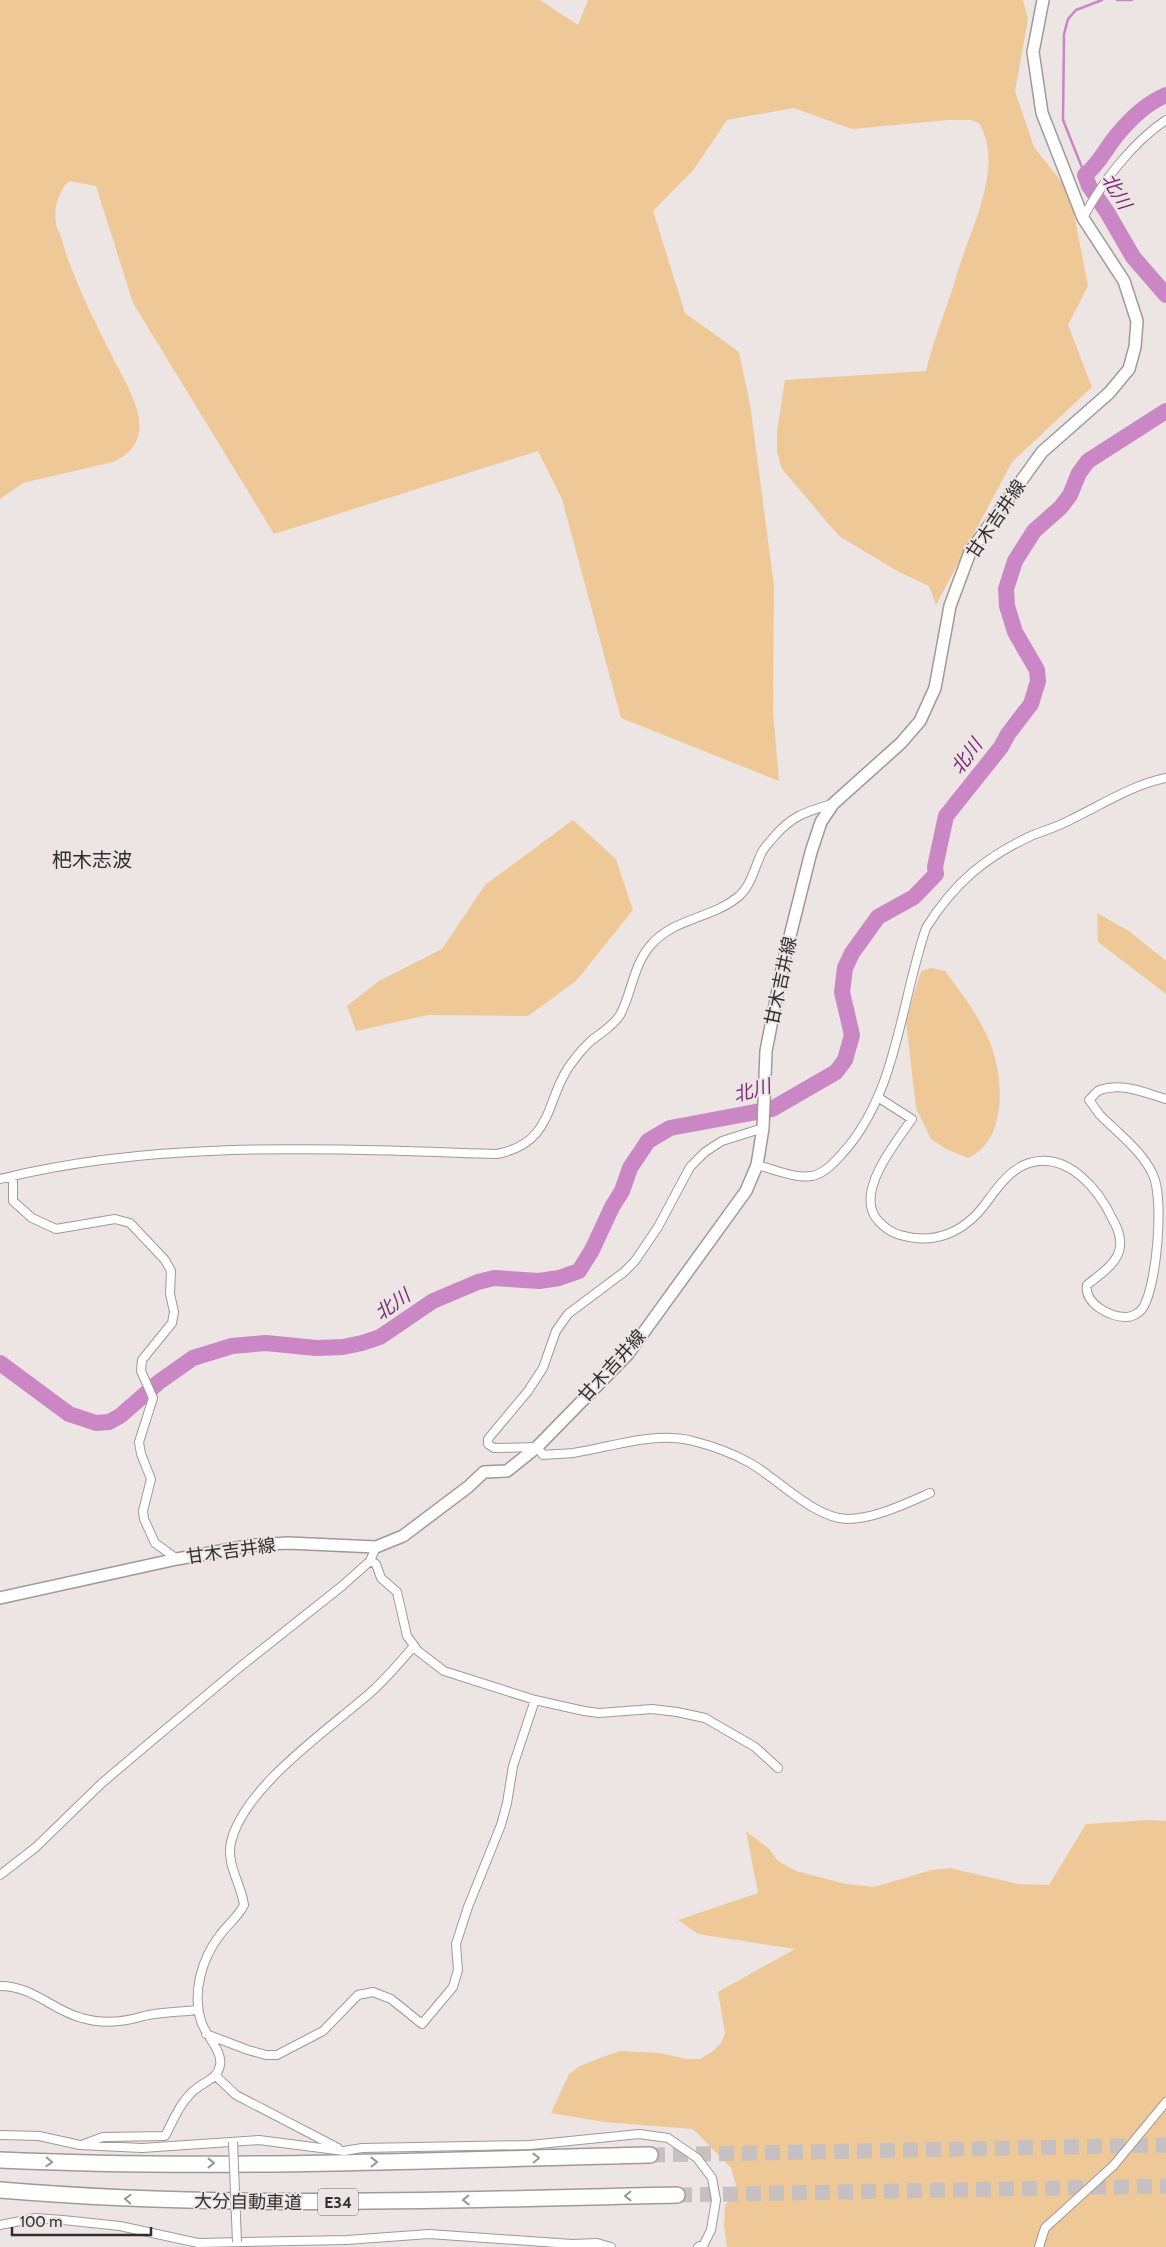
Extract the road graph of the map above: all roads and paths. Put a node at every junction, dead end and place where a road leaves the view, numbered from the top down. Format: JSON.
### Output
{"nodes":[{"id":1,"x":1043,"y":0,"type":"edge"},
{"id":2,"x":1166,"y":120,"type":"edge"},
{"id":3,"x":1083,"y":218,"type":"junction"},
{"id":4,"x":1166,"y":778,"type":"edge"},
{"id":5,"x":833,"y":804,"type":"junction"},
{"id":6,"x":879,"y":1098,"type":"junction"},
{"id":7,"x":1166,"y":1100,"type":"edge"},
{"id":8,"x":763,"y":1128,"type":"junction"},
{"id":9,"x":757,"y":1165,"type":"junction"},
{"id":10,"x":13,"y":1176,"type":"junction"},
{"id":11,"x":0,"y":1179,"type":"edge"},
{"id":12,"x":537,"y":1447,"type":"junction"},
{"id":13,"x":930,"y":1493,"type":"dead end"},
{"id":14,"x":376,"y":1547,"type":"junction"},
{"id":15,"x":177,"y":1559,"type":"junction"},
{"id":16,"x":370,"y":1561,"type":"junction"},
{"id":17,"x":0,"y":1598,"type":"edge"},
{"id":18,"x":414,"y":1646,"type":"junction"},
{"id":19,"x":535,"y":1700,"type":"junction"},
{"id":20,"x":778,"y":1768,"type":"dead end"},
{"id":21,"x":0,"y":1875,"type":"edge"},
{"id":22,"x":0,"y":1986,"type":"edge"},
{"id":23,"x":198,"y":2010,"type":"junction"},
{"id":24,"x":206,"y":2034,"type":"junction"},
{"id":25,"x":216,"y":2076,"type":"junction"},
{"id":26,"x":1166,"y":2102,"type":"edge"},
{"id":27,"x":0,"y":2135,"type":"edge"},
{"id":28,"x":233,"y":2142,"type":"junction"},
{"id":29,"x":80,"y":2146,"type":"junction"},
{"id":30,"x":344,"y":2151,"type":"junction"},
{"id":31,"x":650,"y":2155,"type":"tunnel mouth"},
{"id":32,"x":0,"y":2160,"type":"edge"},
{"id":33,"x":0,"y":2190,"type":"edge"},
{"id":34,"x":677,"y":2196,"type":"tunnel mouth"},
{"id":35,"x":0,"y":2224,"type":"edge"},
{"id":36,"x":237,"y":2242,"type":"junction"},
{"id":37,"x":611,"y":2247,"type":"edge"},
{"id":38,"x":698,"y":2247,"type":"edge"},
{"id":39,"x":1039,"y":2247,"type":"edge"}],
"edges":[{"from":1,"to":3,"type":"main road","name":"甘木吉井線"},
{"from":2,"to":3,"type":"street"},
{"from":3,"to":5,"type":"main road","name":"甘木吉井線"},
{"from":4,"to":6,"type":"street"},
{"from":5,"to":8,"type":"main road","name":"甘木吉井線"},
{"from":5,"to":10,"type":"street"},
{"from":6,"to":7,"type":"street"},
{"from":6,"to":9,"type":"street"},
{"from":8,"to":9,"type":"main road","name":"甘木吉井線"},
{"from":8,"to":12,"type":"street"},
{"from":9,"to":12,"type":"main road","name":"甘木吉井線"},
{"from":10,"to":11,"type":"street"},
{"from":10,"to":15,"type":"street"},
{"from":12,"to":13,"type":"street"},
{"from":12,"to":14,"type":"main road","name":"甘木吉井線"},
{"from":14,"to":15,"type":"main road","name":"甘木吉井線"},
{"from":14,"to":16,"type":"street"},
{"from":15,"to":17,"type":"main road","name":"甘木吉井線"},
{"from":16,"to":18,"type":"street"},
{"from":16,"to":21,"type":"street"},
{"from":18,"to":19,"type":"street"},
{"from":18,"to":23,"type":"street"},
{"from":19,"to":20,"type":"street"},
{"from":19,"to":24,"type":"street"},
{"from":22,"to":23,"type":"street"},
{"from":23,"to":24,"type":"street"},
{"from":24,"to":25,"type":"street"},
{"from":25,"to":29,"type":"street"},
{"from":25,"to":30,"type":"street"},
{"from":26,"to":39,"type":"street"},
{"from":27,"to":29,"type":"street"},
{"from":28,"to":29,"type":"street"},
{"from":28,"to":30,"type":"street"},
{"from":28,"to":36,"type":"street","bridge":true},
{"from":30,"to":38,"type":"street"},
{"from":32,"to":31,"type":"highway","number":"E34","one_way":true},
{"from":34,"to":33,"type":"highway","name":"大分自動車道","number":"E34","one_way":true},
{"from":35,"to":36,"type":"street"},
{"from":36,"to":37,"type":"street"}]}
